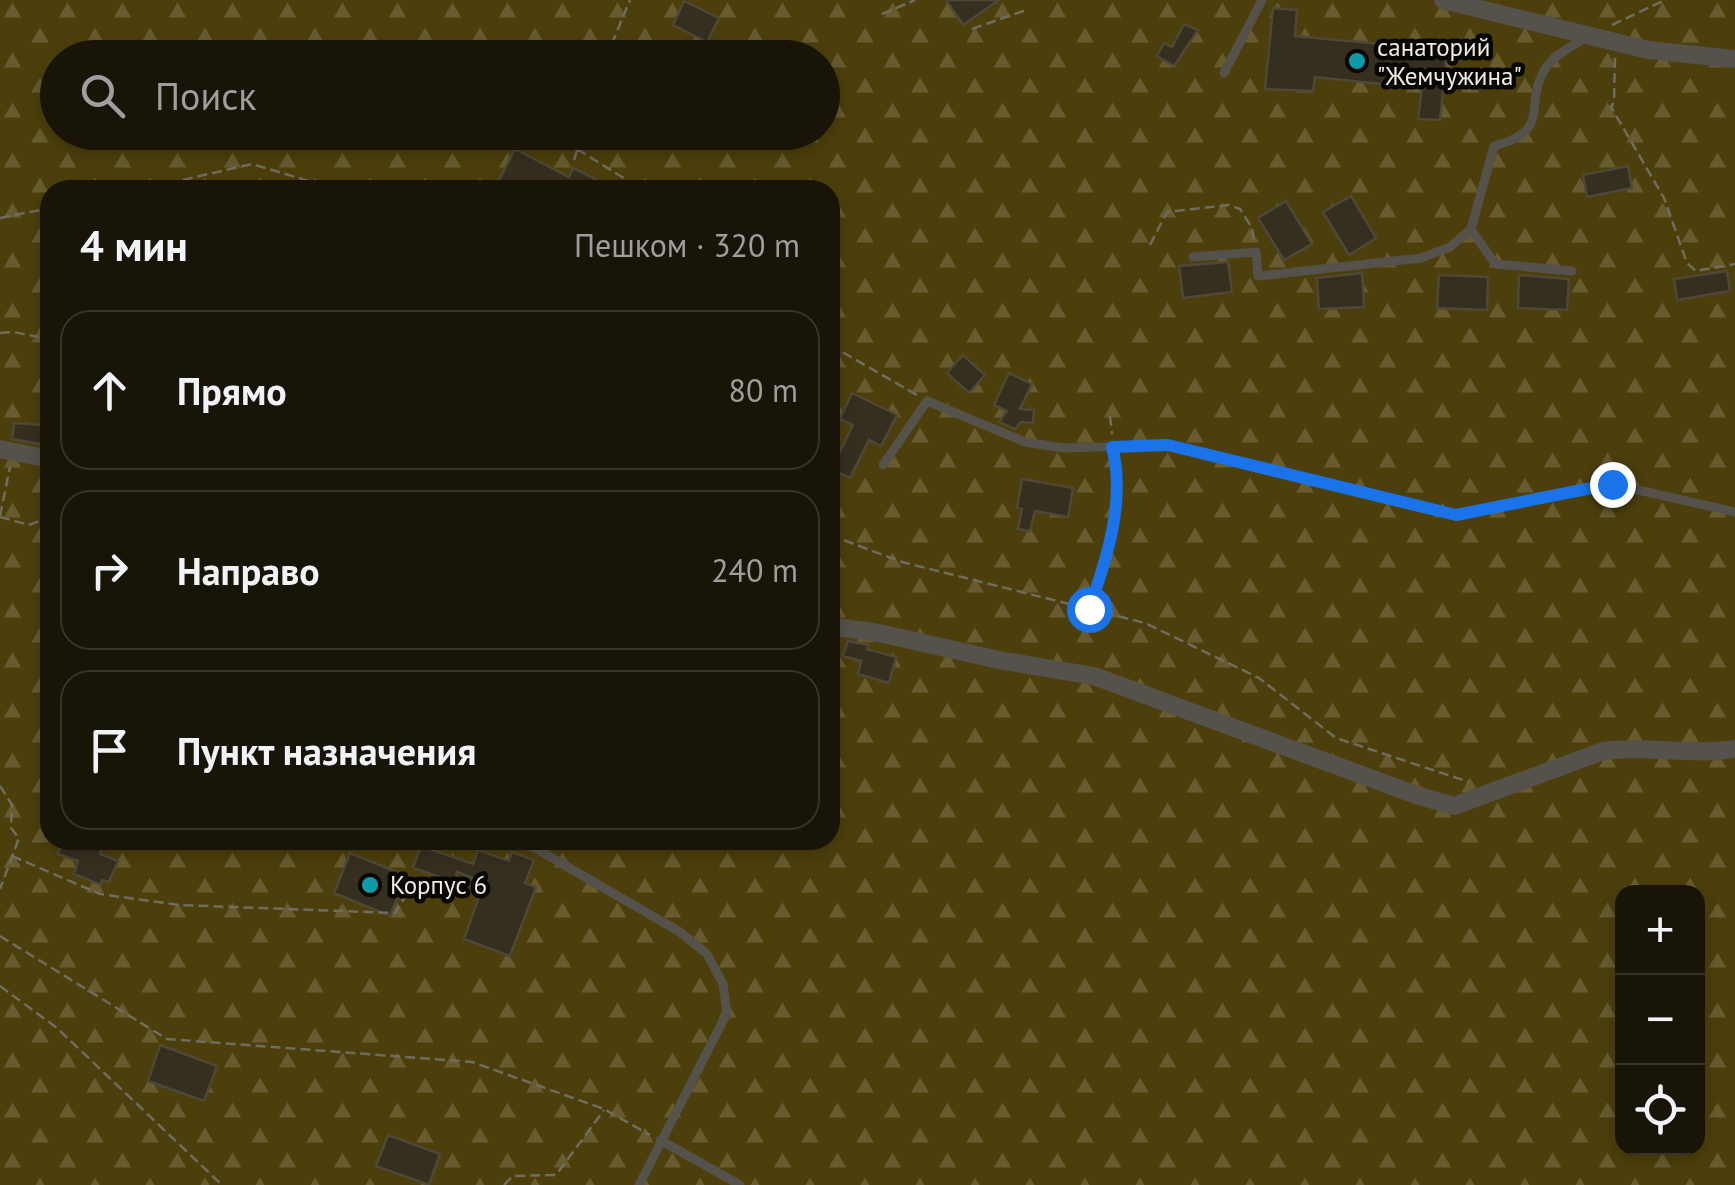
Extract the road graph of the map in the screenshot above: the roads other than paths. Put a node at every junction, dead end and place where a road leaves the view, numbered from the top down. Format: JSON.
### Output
{"nodes":[{"id":1,"x":1262,"y":0,"type":"edge"},
{"id":2,"x":1443,"y":0,"type":"edge"},
{"id":3,"x":1590,"y":35,"type":"junction"},
{"id":4,"x":1735,"y":59,"type":"edge"},
{"id":5,"x":1224,"y":73,"type":"dead end"},
{"id":6,"x":1471,"y":229,"type":"junction"},
{"id":7,"x":1192,"y":256,"type":"dead end"},
{"id":8,"x":1572,"y":271,"type":"dead end"},
{"id":9,"x":7,"y":450,"type":"edge"},
{"id":10,"x":40,"y":457,"type":"edge"},
{"id":11,"x":883,"y":465,"type":"dead end"},
{"id":12,"x":1735,"y":512,"type":"edge"},
{"id":13,"x":840,"y":627,"type":"edge"},
{"id":14,"x":1735,"y":749,"type":"edge"},
{"id":15,"x":539,"y":850,"type":"edge"},
{"id":16,"x":660,"y":1140,"type":"junction"},
{"id":17,"x":639,"y":1185,"type":"edge"},
{"id":18,"x":740,"y":1185,"type":"edge"}],
"edges":[{"from":1,"to":5,"type":"lane"},
{"from":2,"to":3,"type":"street"},
{"from":3,"to":4,"type":"street"},
{"from":3,"to":6,"type":"lane"},
{"from":6,"to":7,"type":"lane"},
{"from":6,"to":8,"type":"lane"},
{"from":9,"to":10,"type":"street"},
{"from":11,"to":12,"type":"lane"},
{"from":13,"to":14,"type":"street"},
{"from":15,"to":16,"type":"lane"},
{"from":16,"to":17,"type":"lane"},
{"from":16,"to":18,"type":"lane"}]}
